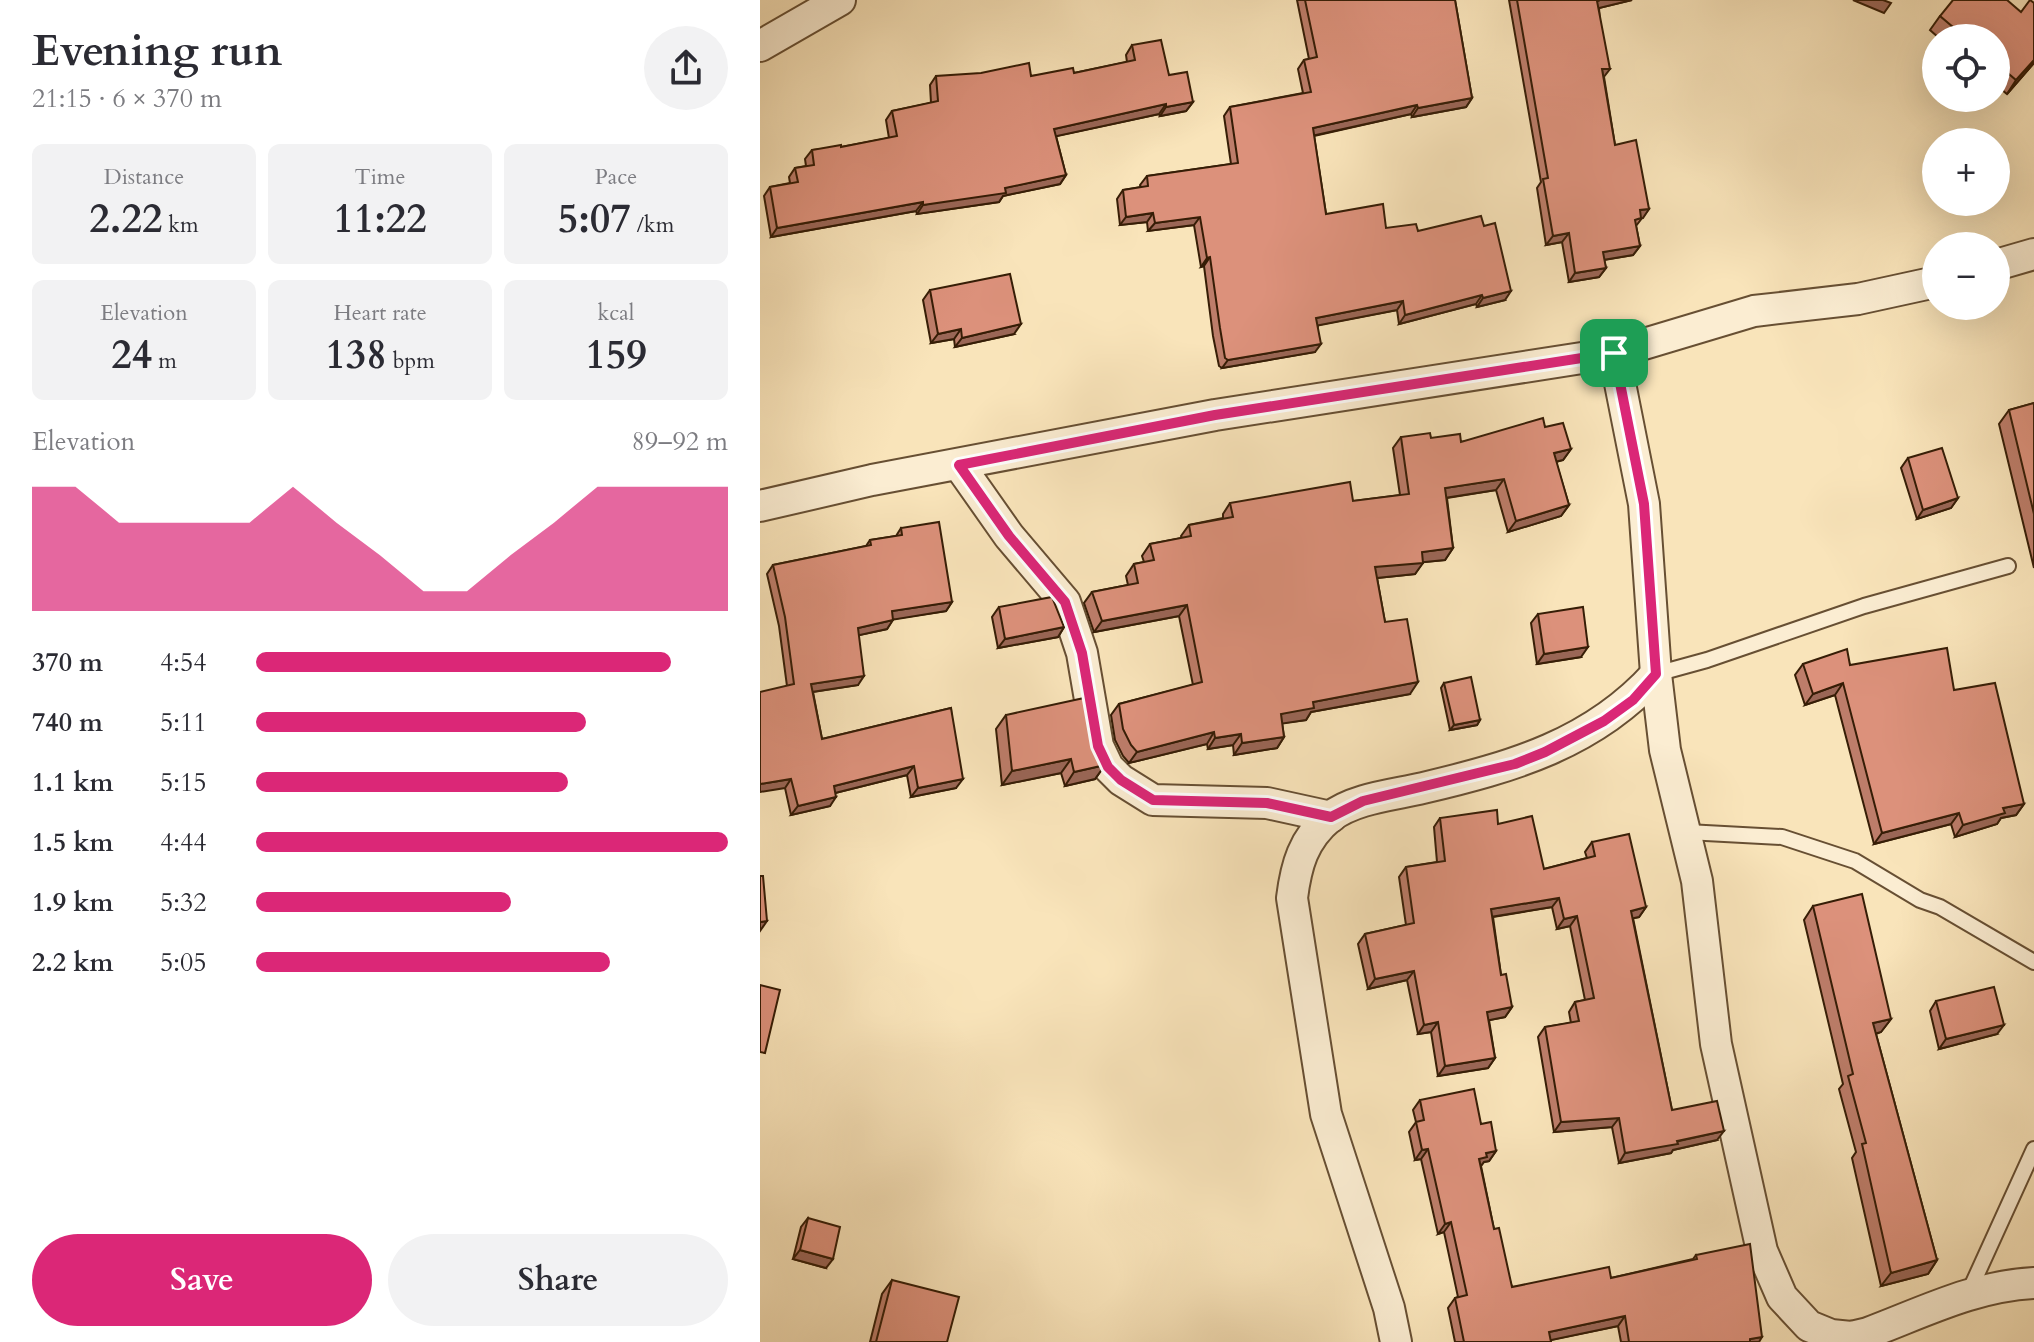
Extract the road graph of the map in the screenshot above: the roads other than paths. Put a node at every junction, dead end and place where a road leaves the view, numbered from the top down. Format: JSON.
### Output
{"nodes":[{"id":1,"x":840,"y":0,"type":"edge"},
{"id":2,"x":760,"y":46,"type":"edge"},
{"id":3,"x":2034,"y":254,"type":"edge"},
{"id":4,"x":2010,"y":261,"type":"edge"},
{"id":5,"x":1922,"y":285,"type":"edge"},
{"id":6,"x":1614,"y":353,"type":"junction"},
{"id":7,"x":959,"y":465,"type":"junction"},
{"id":8,"x":760,"y":506,"type":"edge"},
{"id":9,"x":2008,"y":566,"type":"dead end"},
{"id":10,"x":1656,"y":674,"type":"junction"},
{"id":11,"x":1331,"y":817,"type":"junction"},
{"id":12,"x":1687,"y":832,"type":"junction"},
{"id":13,"x":2034,"y":962,"type":"edge"},
{"id":14,"x":2034,"y":1149,"type":"edge"},
{"id":15,"x":2034,"y":1283,"type":"edge"},
{"id":16,"x":1968,"y":1294,"type":"junction"},
{"id":17,"x":1396,"y":1342,"type":"edge"}],
"edges":[{"from":1,"to":2,"type":"street"},
{"from":3,"to":4,"type":"street"},
{"from":5,"to":6,"type":"street"},
{"from":6,"to":7,"type":"street"},
{"from":6,"to":10,"type":"street"},
{"from":7,"to":8,"type":"street"},
{"from":7,"to":11,"type":"street"},
{"from":9,"to":10,"type":"lane"},
{"from":10,"to":11,"type":"street"},
{"from":10,"to":12,"type":"street"},
{"from":11,"to":17,"type":"street"},
{"from":12,"to":13,"type":"lane"},
{"from":12,"to":16,"type":"street"},
{"from":14,"to":16,"type":"lane"},
{"from":15,"to":16,"type":"street"}]}
